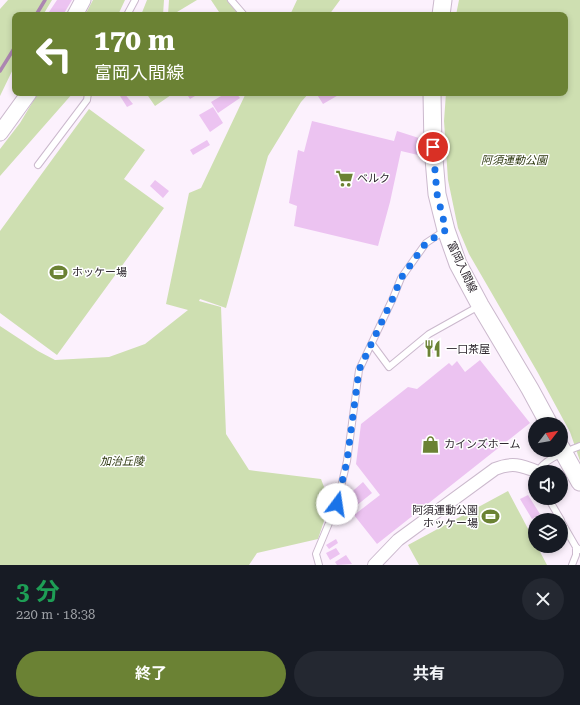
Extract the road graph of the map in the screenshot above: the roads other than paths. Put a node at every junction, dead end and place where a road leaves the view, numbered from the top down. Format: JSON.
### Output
{"nodes":[{"id":1,"x":83,"y":0,"type":"edge"},
{"id":2,"x":135,"y":0,"type":"edge"},
{"id":3,"x":231,"y":0,"type":"edge"},
{"id":4,"x":443,"y":0,"type":"edge"},
{"id":5,"x":76,"y":12,"type":"edge"},
{"id":6,"x":129,"y":12,"type":"edge"},
{"id":7,"x":241,"y":12,"type":"edge"},
{"id":8,"x":441,"y":12,"type":"edge"},
{"id":9,"x":27,"y":96,"type":"edge"},
{"id":10,"x":88,"y":96,"type":"edge"},
{"id":11,"x":432,"y":96,"type":"edge"},
{"id":12,"x":0,"y":133,"type":"edge"},
{"id":13,"x":38,"y":165,"type":"dead end"},
{"id":14,"x":446,"y":230,"type":"junction"},
{"id":15,"x":480,"y":305,"type":"junction"},
{"id":16,"x":372,"y":344,"type":"junction"},
{"id":17,"x":545,"y":417,"type":"edge"},
{"id":18,"x":580,"y":446,"type":"edge"},
{"id":19,"x":568,"y":449,"type":"edge"},
{"id":20,"x":554,"y":457,"type":"edge"},
{"id":21,"x":566,"y":457,"type":"edge"},
{"id":22,"x":543,"y":465,"type":"edge"},
{"id":23,"x":528,"y":468,"type":"edge"},
{"id":24,"x":580,"y":482,"type":"edge"},
{"id":25,"x":568,"y":532,"type":"edge"},
{"id":26,"x":578,"y":549,"type":"edge"},
{"id":27,"x":319,"y":565,"type":"edge"},
{"id":28,"x":374,"y":565,"type":"edge"},
{"id":29,"x":572,"y":565,"type":"edge"}],
"edges":[{"from":1,"to":5,"type":"street"},
{"from":2,"to":6,"type":"lane"},
{"from":3,"to":7,"type":"lane"},
{"from":4,"to":8,"type":"main road"},
{"from":9,"to":12,"type":"street"},
{"from":10,"to":13,"type":"lane"},
{"from":11,"to":14,"type":"main road","name":"富岡入間線"},
{"from":14,"to":15,"type":"main road","name":"富岡入間線"},
{"from":14,"to":16,"type":"lane"},
{"from":15,"to":16,"type":"lane"},
{"from":15,"to":17,"type":"main road","name":"富岡入間線"},
{"from":16,"to":27,"type":"lane"},
{"from":18,"to":19,"type":"lane"},
{"from":20,"to":22,"type":"lane"},
{"from":21,"to":24,"type":"main road"},
{"from":23,"to":28,"type":"street"},
{"from":25,"to":26,"type":"lane"},
{"from":26,"to":29,"type":"lane"}]}
